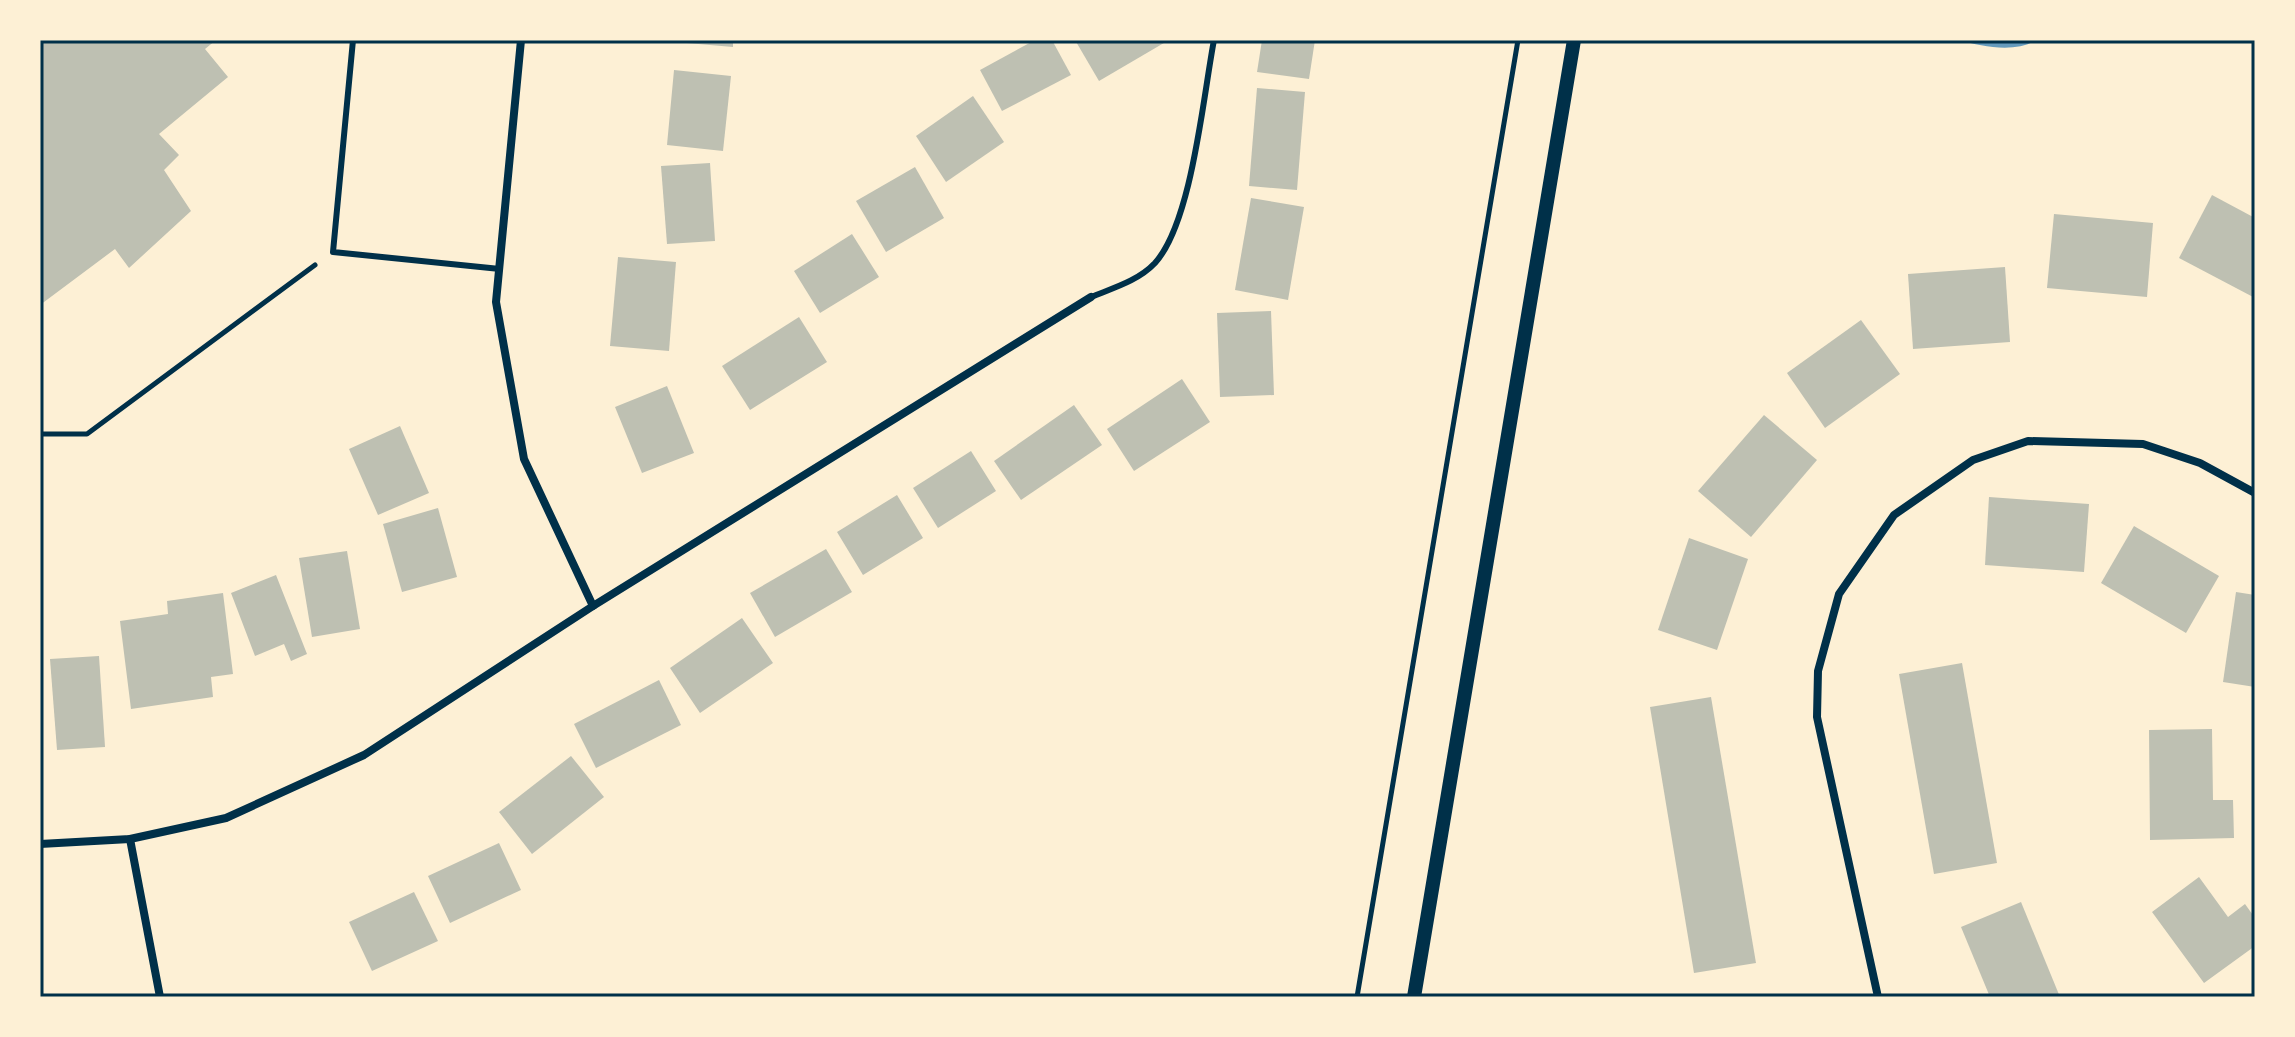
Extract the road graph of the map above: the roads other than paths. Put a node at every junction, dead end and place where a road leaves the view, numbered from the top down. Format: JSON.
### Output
{"nodes":[{"id":1,"x":353,"y":40,"type":"edge"},
{"id":2,"x":521,"y":40,"type":"edge"},
{"id":3,"x":1214,"y":40,"type":"edge"},
{"id":4,"x":1574,"y":40,"type":"edge"},
{"id":5,"x":500,"y":269,"type":"junction"},
{"id":6,"x":1091,"y":297,"type":"joint"},
{"id":7,"x":2255,"y":493,"type":"edge"},
{"id":8,"x":593,"y":606,"type":"junction"},
{"id":9,"x":130,"y":839,"type":"junction"},
{"id":10,"x":40,"y":844,"type":"edge"},
{"id":11,"x":160,"y":997,"type":"edge"},
{"id":12,"x":1414,"y":997,"type":"edge"},
{"id":13,"x":1878,"y":997,"type":"edge"}],
"edges":[{"from":1,"to":5,"type":"lane"},
{"from":2,"to":5,"type":"street"},
{"from":3,"to":6,"type":"lane"},
{"from":4,"to":12,"type":"street"},
{"from":5,"to":8,"type":"street"},
{"from":6,"to":8,"type":"street"},
{"from":7,"to":13,"type":"street"},
{"from":8,"to":9,"type":"street"},
{"from":9,"to":10,"type":"street"},
{"from":9,"to":11,"type":"street"}]}
